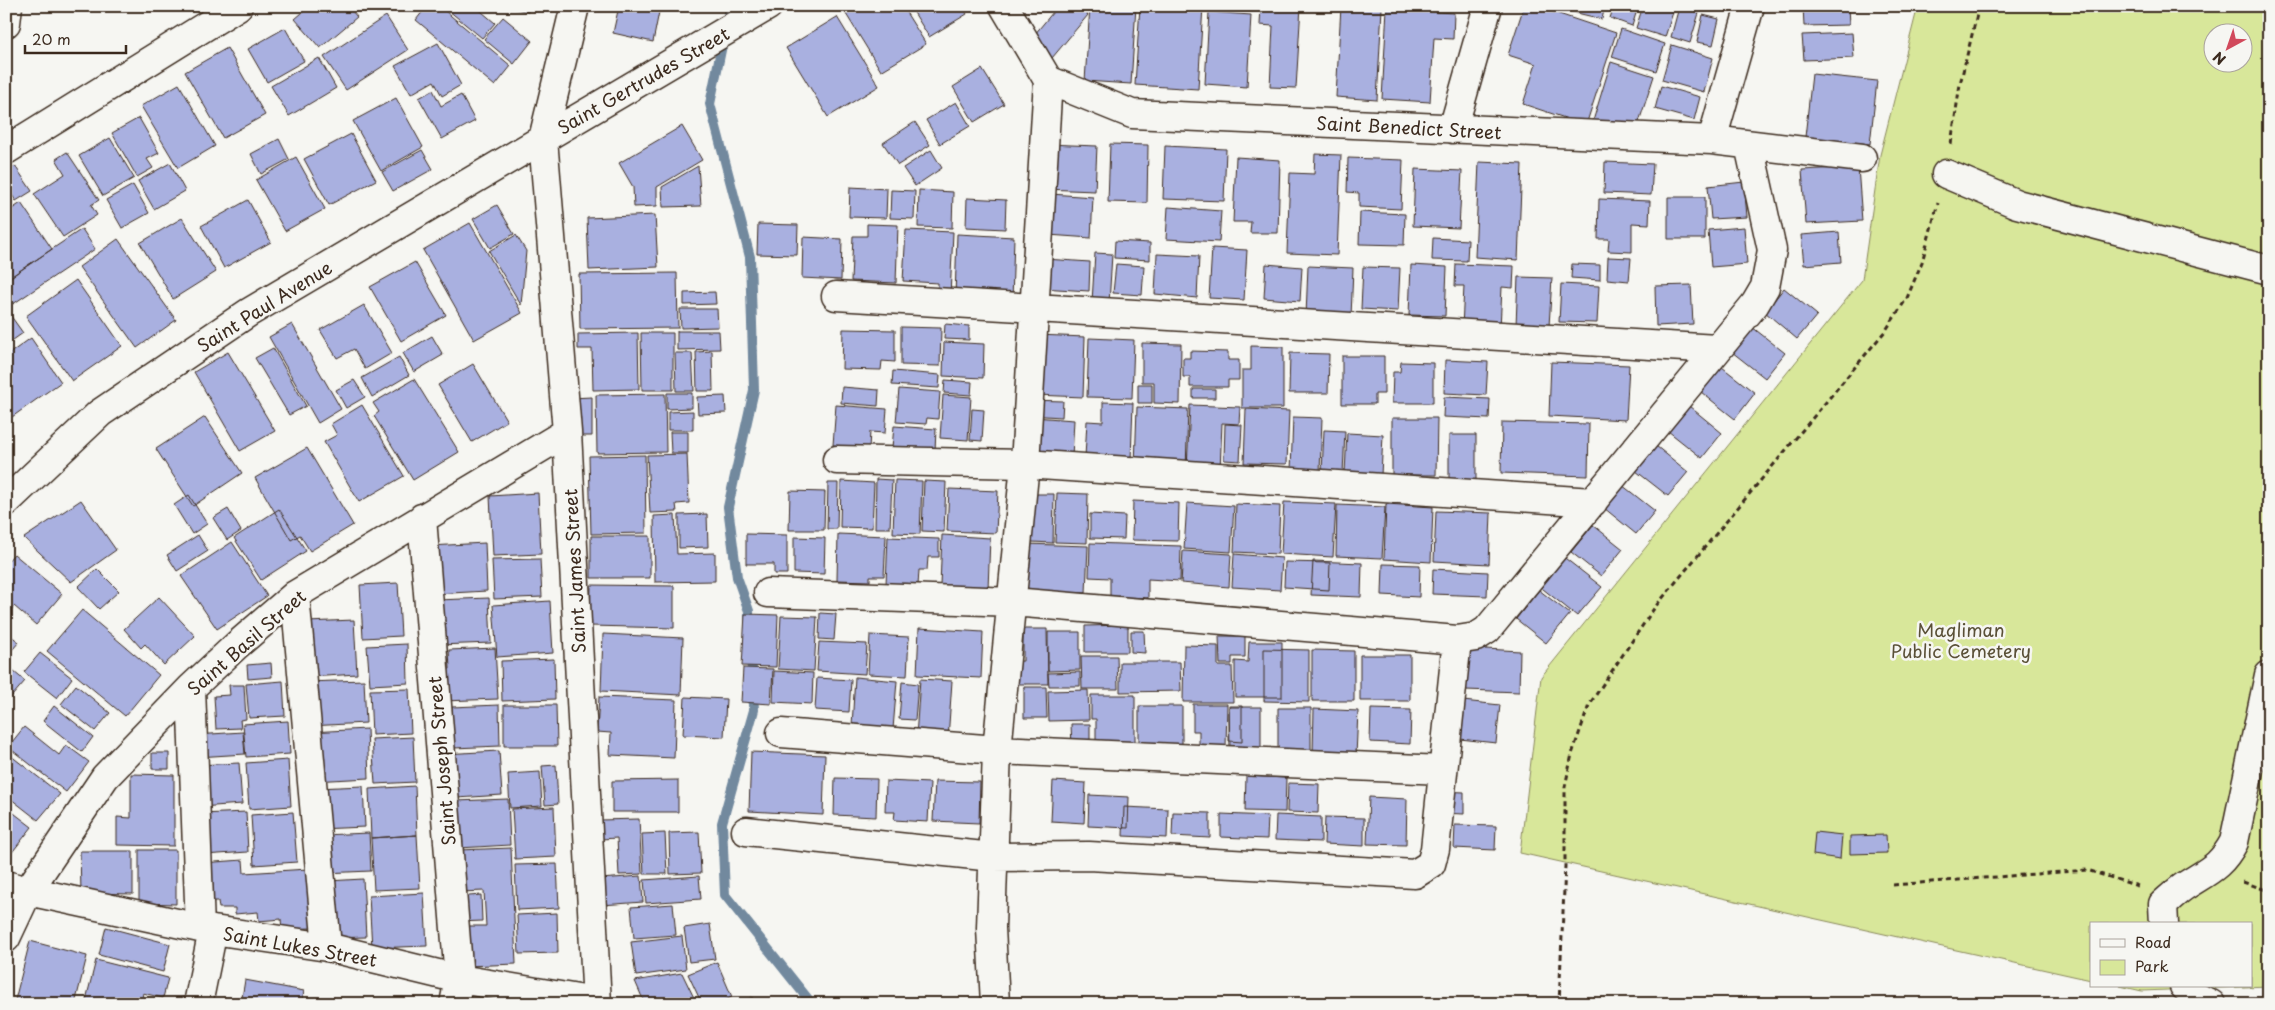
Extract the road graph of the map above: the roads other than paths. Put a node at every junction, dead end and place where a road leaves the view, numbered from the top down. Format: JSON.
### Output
{"nodes":[{"id":1,"x":8,"y":6,"type":"edge"},
{"id":2,"x":238,"y":6,"type":"edge"},
{"id":3,"x":575,"y":6,"type":"edge"},
{"id":4,"x":768,"y":6,"type":"edge"},
{"id":5,"x":1004,"y":6,"type":"edge"},
{"id":6,"x":1488,"y":6,"type":"edge"},
{"id":7,"x":1750,"y":6,"type":"edge"},
{"id":8,"x":6,"y":23,"type":"edge"},
{"id":9,"x":1048,"y":80,"type":"junction"},
{"id":10,"x":1453,"y":129,"type":"junction"},
{"id":11,"x":543,"y":139,"type":"junction"},
{"id":12,"x":1712,"y":140,"type":"junction"},
{"id":13,"x":1749,"y":144,"type":"junction"},
{"id":14,"x":6,"y":150,"type":"edge"},
{"id":15,"x":1862,"y":158,"type":"dead end"},
{"id":16,"x":1946,"y":174,"type":"road end"},
{"id":17,"x":2269,"y":270,"type":"edge"},
{"id":18,"x":836,"y":296,"type":"dead end"},
{"id":19,"x":1033,"y":309,"type":"junction"},
{"id":20,"x":1716,"y":349,"type":"junction"},
{"id":21,"x":567,"y":432,"type":"junction"},
{"id":22,"x":837,"y":460,"type":"dead end"},
{"id":23,"x":1025,"y":464,"type":"junction"},
{"id":24,"x":6,"y":502,"type":"edge"},
{"id":25,"x":1593,"y":502,"type":"junction"},
{"id":26,"x":422,"y":518,"type":"junction"},
{"id":27,"x":768,"y":592,"type":"dead end"},
{"id":28,"x":295,"y":595,"type":"junction"},
{"id":29,"x":1013,"y":602,"type":"junction"},
{"id":30,"x":1456,"y":640,"type":"junction"},
{"id":31,"x":2269,"y":675,"type":"edge"},
{"id":32,"x":191,"y":688,"type":"junction"},
{"id":33,"x":781,"y":733,"type":"dead end"},
{"id":34,"x":997,"y":750,"type":"junction"},
{"id":35,"x":1442,"y":770,"type":"junction"},
{"id":36,"x":746,"y":831,"type":"dead end"},
{"id":37,"x":993,"y":857,"type":"junction"},
{"id":38,"x":17,"y":888,"type":"edge"},
{"id":39,"x":2163,"y":914,"type":"edge"},
{"id":40,"x":206,"y":929,"type":"junction"},
{"id":41,"x":6,"y":938,"type":"edge"},
{"id":42,"x":327,"y":947,"type":"junction"},
{"id":43,"x":2186,"y":988,"type":"edge"},
{"id":44,"x":456,"y":991,"type":"edge"},
{"id":45,"x":596,"y":1003,"type":"edge"},
{"id":46,"x":198,"y":1004,"type":"edge"},
{"id":47,"x":995,"y":1004,"type":"edge"},
{"id":48,"x":2211,"y":1004,"type":"edge"}],
"edges":[{"from":1,"to":8,"type":"street"},
{"from":2,"to":14,"type":"street"},
{"from":3,"to":11,"type":"street","name":"Saint James Street"},
{"from":4,"to":11,"type":"street","name":"Saint Gertrudes Street"},
{"from":5,"to":9,"type":"street"},
{"from":6,"to":10,"type":"street"},
{"from":7,"to":12,"type":"street"},
{"from":9,"to":10,"type":"street","name":"Saint Benedict Street"},
{"from":9,"to":19,"type":"street"},
{"from":10,"to":12,"type":"street","name":"Saint Benedict Street"},
{"from":11,"to":21,"type":"street","name":"Saint James Street"},
{"from":11,"to":24,"type":"street","name":"Saint Paul Avenue"},
{"from":12,"to":13,"type":"street","name":"Saint Benedict Street"},
{"from":13,"to":15,"type":"street","name":"Saint Benedict Street"},
{"from":13,"to":20,"type":"street"},
{"from":16,"to":17,"type":"street"},
{"from":18,"to":19,"type":"street"},
{"from":19,"to":20,"type":"street"},
{"from":19,"to":23,"type":"street"},
{"from":20,"to":25,"type":"street"},
{"from":21,"to":26,"type":"street","name":"Saint Basil Street"},
{"from":21,"to":45,"type":"street","name":"Saint James Street"},
{"from":22,"to":23,"type":"street"},
{"from":23,"to":25,"type":"street"},
{"from":23,"to":29,"type":"street"},
{"from":25,"to":30,"type":"street"},
{"from":26,"to":28,"type":"street","name":"Saint Basil Street"},
{"from":26,"to":44,"type":"street","name":"Saint Joseph Street"},
{"from":27,"to":29,"type":"street"},
{"from":28,"to":32,"type":"street","name":"Saint Basil Street"},
{"from":28,"to":42,"type":"street"},
{"from":29,"to":30,"type":"street"},
{"from":29,"to":34,"type":"street"},
{"from":30,"to":35,"type":"street"},
{"from":31,"to":39,"type":"street"},
{"from":32,"to":38,"type":"street","name":"Saint Basil Street"},
{"from":32,"to":40,"type":"street"},
{"from":33,"to":34,"type":"street"},
{"from":34,"to":35,"type":"street"},
{"from":34,"to":37,"type":"street"},
{"from":35,"to":37,"type":"street"},
{"from":36,"to":37,"type":"street"},
{"from":37,"to":47,"type":"street"},
{"from":38,"to":40,"type":"street","name":"Saint Lukes Street"},
{"from":38,"to":41,"type":"street","name":"Saint Basil Street"},
{"from":40,"to":42,"type":"street","name":"Saint Lukes Street"},
{"from":40,"to":46,"type":"street"},
{"from":42,"to":44,"type":"street","name":"Saint Lukes Street"},
{"from":43,"to":48,"type":"street"},
{"from":44,"to":45,"type":"street","name":"Saint Lukes Street"}]}
